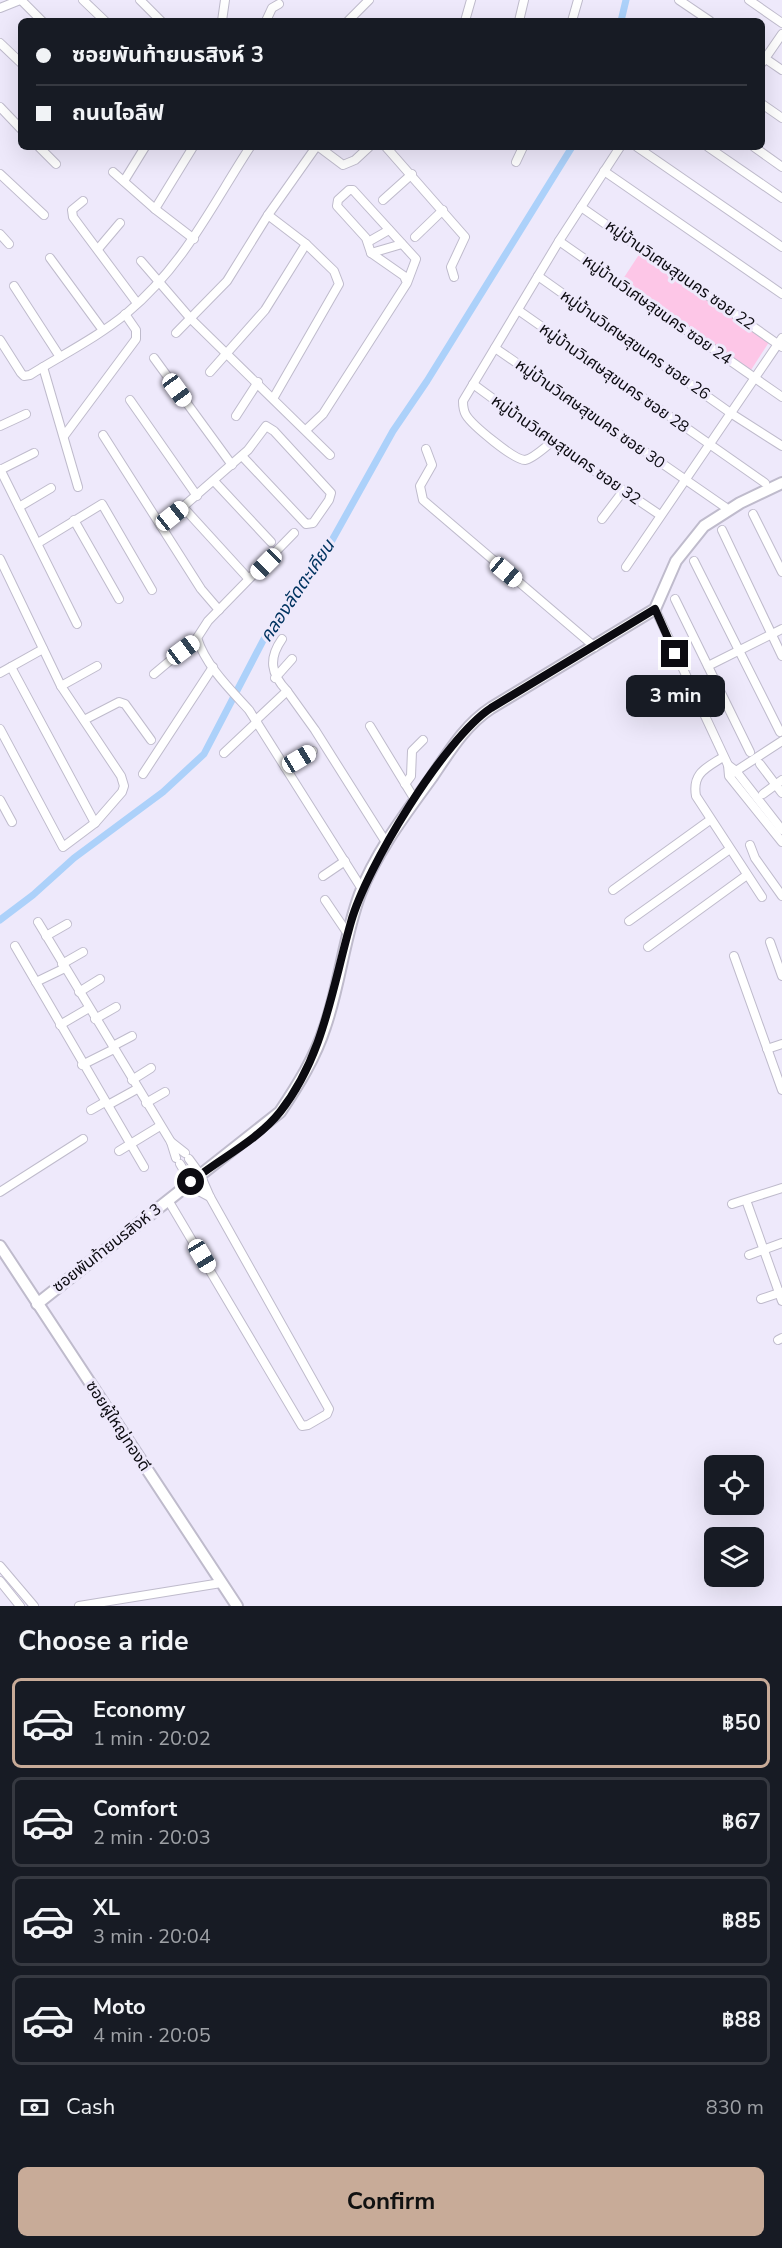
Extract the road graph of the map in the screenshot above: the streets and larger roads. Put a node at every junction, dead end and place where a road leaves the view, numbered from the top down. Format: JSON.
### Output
{"nodes":[{"id":1,"x":21,"y":0,"type":"edge"},
{"id":2,"x":83,"y":0,"type":"edge"},
{"id":3,"x":140,"y":0,"type":"edge"},
{"id":4,"x":225,"y":0,"type":"edge"},
{"id":5,"x":369,"y":0,"type":"edge"},
{"id":6,"x":471,"y":0,"type":"edge"},
{"id":7,"x":524,"y":0,"type":"edge"},
{"id":8,"x":578,"y":0,"type":"edge"},
{"id":9,"x":679,"y":0,"type":"edge"},
{"id":10,"x":749,"y":0,"type":"edge"},
{"id":11,"x":279,"y":4,"type":"dead end"},
{"id":12,"x":0,"y":8,"type":"edge"},
{"id":13,"x":39,"y":18,"type":"edge"},
{"id":14,"x":102,"y":18,"type":"edge"},
{"id":15,"x":158,"y":18,"type":"edge"},
{"id":16,"x":222,"y":18,"type":"edge"},
{"id":17,"x":267,"y":18,"type":"edge"},
{"id":18,"x":351,"y":18,"type":"edge"},
{"id":19,"x":466,"y":18,"type":"edge"},
{"id":20,"x":520,"y":18,"type":"edge"},
{"id":21,"x":573,"y":18,"type":"edge"},
{"id":22,"x":706,"y":18,"type":"edge"},
{"id":23,"x":782,"y":23,"type":"edge"},
{"id":24,"x":782,"y":34,"type":"edge"},
{"id":25,"x":0,"y":43,"type":"edge"},
{"id":26,"x":765,"y":56,"type":"edge"},
{"id":27,"x":18,"y":60,"type":"edge"},
{"id":28,"x":765,"y":60,"type":"edge"},
{"id":29,"x":782,"y":70,"type":"edge"},
{"id":30,"x":765,"y":106,"type":"edge"},
{"id":31,"x":0,"y":107,"type":"edge"},
{"id":32,"x":782,"y":118,"type":"edge"},
{"id":33,"x":18,"y":126,"type":"edge"},
{"id":34,"x":42,"y":150,"type":"edge"},
{"id":35,"x":143,"y":150,"type":"edge"},
{"id":36,"x":191,"y":150,"type":"edge"},
{"id":37,"x":248,"y":150,"type":"edge"},
{"id":38,"x":315,"y":150,"type":"edge"},
{"id":39,"x":321,"y":150,"type":"edge"},
{"id":40,"x":366,"y":150,"type":"edge"},
{"id":41,"x":389,"y":150,"type":"edge"},
{"id":42,"x":522,"y":150,"type":"edge"},
{"id":43,"x":618,"y":150,"type":"edge"},
{"id":44,"x":641,"y":150,"type":"edge"},
{"id":45,"x":712,"y":150,"type":"edge"},
{"id":46,"x":758,"y":150,"type":"edge"},
{"id":47,"x":516,"y":162,"type":"dead end"},
{"id":48,"x":56,"y":164,"type":"dead end"},
{"id":49,"x":782,"y":167,"type":"edge"},
{"id":50,"x":604,"y":171,"type":"junction"},
{"id":51,"x":113,"y":172,"type":"dead end"},
{"id":52,"x":0,"y":174,"type":"edge"},
{"id":53,"x":412,"y":174,"type":"junction"},
{"id":54,"x":124,"y":181,"type":"junction"},
{"id":55,"x":782,"y":198,"type":"edge"},
{"id":56,"x":383,"y":200,"type":"dead end"},
{"id":57,"x":83,"y":201,"type":"dead end"},
{"id":58,"x":581,"y":207,"type":"junction"},
{"id":59,"x":155,"y":209,"type":"junction"},
{"id":60,"x":443,"y":210,"type":"junction"},
{"id":61,"x":44,"y":215,"type":"dead end"},
{"id":62,"x":268,"y":215,"type":"junction"},
{"id":63,"x":120,"y":223,"type":"dead end"},
{"id":64,"x":388,"y":230,"type":"junction"},
{"id":65,"x":0,"y":234,"type":"edge"},
{"id":66,"x":415,"y":237,"type":"dead end"},
{"id":67,"x":194,"y":239,"type":"junction"},
{"id":68,"x":559,"y":241,"type":"junction"},
{"id":69,"x":368,"y":242,"type":"junction"},
{"id":70,"x":9,"y":244,"type":"dead end"},
{"id":71,"x":306,"y":244,"type":"junction"},
{"id":72,"x":402,"y":244,"type":"junction"},
{"id":73,"x":782,"y":247,"type":"edge"},
{"id":74,"x":98,"y":249,"type":"junction"},
{"id":75,"x":371,"y":253,"type":"junction"},
{"id":76,"x":50,"y":258,"type":"dead end"},
{"id":77,"x":141,"y":261,"type":"dead end"},
{"id":78,"x":538,"y":276,"type":"junction"},
{"id":79,"x":454,"y":277,"type":"dead end"},
{"id":80,"x":159,"y":280,"type":"junction"},
{"id":81,"x":406,"y":283,"type":"junction"},
{"id":82,"x":14,"y":286,"type":"dead end"},
{"id":83,"x":782,"y":294,"type":"edge"},
{"id":84,"x":137,"y":303,"type":"junction"},
{"id":85,"x":518,"y":310,"type":"junction"},
{"id":86,"x":125,"y":314,"type":"junction"},
{"id":87,"x":191,"y":319,"type":"junction"},
{"id":88,"x":102,"y":329,"type":"junction"},
{"id":89,"x":176,"y":333,"type":"dead end"},
{"id":90,"x":0,"y":340,"type":"edge"},
{"id":91,"x":781,"y":343,"type":"edge"},
{"id":92,"x":495,"y":348,"type":"junction"},
{"id":93,"x":226,"y":354,"type":"junction"},
{"id":94,"x":60,"y":357,"type":"junction"},
{"id":95,"x":154,"y":358,"type":"dead end"},
{"id":96,"x":42,"y":367,"type":"junction"},
{"id":97,"x":210,"y":372,"type":"dead end"},
{"id":98,"x":755,"y":379,"type":"junction"},
{"id":99,"x":258,"y":382,"type":"junction"},
{"id":100,"x":473,"y":384,"type":"junction"},
{"id":101,"x":274,"y":397,"type":"junction"},
{"id":102,"x":782,"y":397,"type":"edge"},
{"id":103,"x":130,"y":400,"type":"dead end"},
{"id":104,"x":26,"y":414,"type":"dead end"},
{"id":105,"x":732,"y":414,"type":"junction"},
{"id":106,"x":236,"y":416,"type":"dead end"},
{"id":107,"x":0,"y":426,"type":"edge"},
{"id":108,"x":306,"y":430,"type":"junction"},
{"id":109,"x":103,"y":435,"type":"dead end"},
{"id":110,"x":64,"y":436,"type":"junction"},
{"id":111,"x":552,"y":442,"type":"junction"},
{"id":112,"x":710,"y":446,"type":"junction"},
{"id":113,"x":782,"y":446,"type":"edge"},
{"id":114,"x":426,"y":449,"type":"dead end"},
{"id":115,"x":34,"y":453,"type":"dead end"},
{"id":116,"x":330,"y":455,"type":"dead end"},
{"id":117,"x":242,"y":456,"type":"junction"},
{"id":118,"x":232,"y":465,"type":"junction"},
{"id":119,"x":0,"y":470,"type":"edge"},
{"id":120,"x":684,"y":480,"type":"junction"},
{"id":121,"x":214,"y":481,"type":"junction"},
{"id":122,"x":765,"y":483,"type":"dead end"},
{"id":123,"x":781,"y":486,"type":"edge"},
{"id":124,"x":78,"y":487,"type":"dead end"},
{"id":125,"x":51,"y":488,"type":"dead end"},
{"id":126,"x":624,"y":490,"type":"junction"},
{"id":127,"x":197,"y":496,"type":"junction"},
{"id":128,"x":19,"y":507,"type":"junction"},
{"id":129,"x":183,"y":507,"type":"junction"},
{"id":130,"x":725,"y":507,"type":"dead end"},
{"id":131,"x":753,"y":514,"type":"dead end"},
{"id":132,"x":660,"y":515,"type":"junction"},
{"id":133,"x":602,"y":519,"type":"dead end"},
{"id":134,"x":74,"y":520,"type":"junction"},
{"id":135,"x":161,"y":525,"type":"junction"},
{"id":136,"x":722,"y":531,"type":"dead end"},
{"id":137,"x":294,"y":533,"type":"dead end"},
{"id":138,"x":271,"y":542,"type":"dead end"},
{"id":139,"x":38,"y":543,"type":"junction"},
{"id":140,"x":779,"y":558,"type":"edge"},
{"id":141,"x":0,"y":559,"type":"edge"},
{"id":142,"x":694,"y":561,"type":"dead end"},
{"id":143,"x":626,"y":567,"type":"dead end"},
{"id":144,"x":782,"y":572,"type":"edge"},
{"id":145,"x":246,"y":576,"type":"dead end"},
{"id":146,"x":152,"y":590,"type":"dead end"},
{"id":147,"x":120,"y":599,"type":"dead end"},
{"id":148,"x":675,"y":599,"type":"dead end"},
{"id":149,"x":655,"y":609,"type":"junction"},
{"id":150,"x":219,"y":610,"type":"junction"},
{"id":151,"x":77,"y":624,"type":"dead end"},
{"id":152,"x":782,"y":629,"type":"edge"},
{"id":153,"x":772,"y":634,"type":"junction"},
{"id":154,"x":197,"y":638,"type":"junction"},
{"id":155,"x":282,"y":639,"type":"dead end"},
{"id":156,"x":595,"y":647,"type":"junction"},
{"id":157,"x":43,"y":649,"type":"junction"},
{"id":158,"x":739,"y":650,"type":"junction"},
{"id":159,"x":782,"y":656,"type":"edge"},
{"id":160,"x":292,"y":658,"type":"dead end"},
{"id":161,"x":97,"y":666,"type":"dead end"},
{"id":162,"x":708,"y":666,"type":"junction"},
{"id":163,"x":213,"y":667,"type":"junction"},
{"id":164,"x":11,"y":668,"type":"junction"},
{"id":165,"x":0,"y":673,"type":"edge"},
{"id":166,"x":154,"y":674,"type":"dead end"},
{"id":167,"x":275,"y":678,"type":"junction"},
{"id":168,"x":61,"y":686,"type":"junction"},
{"id":169,"x":287,"y":692,"type":"junction"},
{"id":170,"x":84,"y":720,"type":"junction"},
{"id":171,"x":256,"y":721,"type":"junction"},
{"id":172,"x":370,"y":726,"type":"dead end"},
{"id":173,"x":0,"y":729,"type":"edge"},
{"id":174,"x":780,"y":732,"type":"dead end"},
{"id":175,"x":151,"y":740,"type":"dead end"},
{"id":176,"x":423,"y":740,"type":"dead end"},
{"id":177,"x":782,"y":741,"type":"edge"},
{"id":178,"x":313,"y":750,"type":"dead end"},
{"id":179,"x":750,"y":752,"type":"dead end"},
{"id":180,"x":224,"y":753,"type":"dead end"},
{"id":181,"x":723,"y":757,"type":"junction"},
{"id":182,"x":760,"y":764,"type":"dead end"},
{"id":183,"x":285,"y":767,"type":"junction"},
{"id":184,"x":143,"y":774,"type":"dead end"},
{"id":185,"x":733,"y":774,"type":"junction"},
{"id":186,"x":779,"y":782,"type":"edge"},
{"id":187,"x":405,"y":784,"type":"junction"},
{"id":188,"x":782,"y":793,"type":"edge"},
{"id":189,"x":763,"y":794,"type":"dead end"},
{"id":190,"x":0,"y":800,"type":"edge"},
{"id":191,"x":415,"y":800,"type":"junction"},
{"id":192,"x":710,"y":820,"type":"junction"},
{"id":193,"x":12,"y":822,"type":"dead end"},
{"id":194,"x":95,"y":823,"type":"junction"},
{"id":195,"x":782,"y":830,"type":"edge"},
{"id":196,"x":782,"y":842,"type":"edge"},
{"id":197,"x":387,"y":844,"type":"junction"},
{"id":198,"x":750,"y":845,"type":"dead end"},
{"id":199,"x":729,"y":849,"type":"junction"},
{"id":200,"x":345,"y":861,"type":"junction"},
{"id":201,"x":747,"y":875,"type":"junction"},
{"id":202,"x":323,"y":876,"type":"dead end"},
{"id":203,"x":362,"y":889,"type":"junction"},
{"id":204,"x":613,"y":890,"type":"dead end"},
{"id":205,"x":782,"y":896,"type":"edge"},
{"id":206,"x":762,"y":897,"type":"dead end"},
{"id":207,"x":325,"y":900,"type":"dead end"},
{"id":208,"x":629,"y":921,"type":"dead end"},
{"id":209,"x":38,"y":922,"type":"dead end"},
{"id":210,"x":67,"y":924,"type":"dead end"},
{"id":211,"x":348,"y":934,"type":"junction"},
{"id":212,"x":46,"y":936,"type":"junction"},
{"id":213,"x":770,"y":942,"type":"dead end"},
{"id":214,"x":15,"y":946,"type":"dead end"},
{"id":215,"x":648,"y":947,"type":"dead end"},
{"id":216,"x":83,"y":952,"type":"dead end"},
{"id":217,"x":735,"y":956,"type":"dead end"},
{"id":218,"x":64,"y":966,"type":"junction"},
{"id":219,"x":782,"y":976,"type":"edge"},
{"id":220,"x":100,"y":979,"type":"dead end"},
{"id":221,"x":36,"y":982,"type":"junction"},
{"id":222,"x":79,"y":992,"type":"junction"},
{"id":223,"x":116,"y":1007,"type":"dead end"},
{"id":224,"x":89,"y":1008,"type":"junction"},
{"id":225,"x":95,"y":1019,"type":"junction"},
{"id":226,"x":60,"y":1025,"type":"junction"},
{"id":227,"x":132,"y":1036,"type":"dead end"},
{"id":228,"x":782,"y":1044,"type":"edge"},
{"id":229,"x":113,"y":1048,"type":"junction"},
{"id":230,"x":767,"y":1049,"type":"junction"},
{"id":231,"x":82,"y":1065,"type":"junction"},
{"id":232,"x":151,"y":1068,"type":"dead end"},
{"id":233,"x":132,"y":1080,"type":"junction"},
{"id":234,"x":137,"y":1089,"type":"junction"},
{"id":235,"x":782,"y":1090,"type":"edge"},
{"id":236,"x":165,"y":1092,"type":"dead end"},
{"id":237,"x":146,"y":1103,"type":"junction"},
{"id":238,"x":106,"y":1104,"type":"junction"},
{"id":239,"x":92,"y":1110,"type":"dead end"},
{"id":240,"x":160,"y":1126,"type":"junction"},
{"id":241,"x":82,"y":1138,"type":"dead end"},
{"id":242,"x":171,"y":1142,"type":"junction"},
{"id":243,"x":130,"y":1144,"type":"junction"},
{"id":244,"x":119,"y":1151,"type":"dead end"},
{"id":245,"x":144,"y":1167,"type":"dead end"},
{"id":246,"x":200,"y":1174,"type":"junction"},
{"id":247,"x":191,"y":1182,"type":"junction"},
{"id":248,"x":782,"y":1188,"type":"edge"},
{"id":249,"x":0,"y":1192,"type":"edge"},
{"id":250,"x":210,"y":1197,"type":"junction"},
{"id":251,"x":168,"y":1200,"type":"junction"},
{"id":252,"x":746,"y":1200,"type":"junction"},
{"id":253,"x":732,"y":1204,"type":"dead end"},
{"id":254,"x":782,"y":1243,"type":"edge"},
{"id":255,"x":0,"y":1246,"type":"edge"},
{"id":256,"x":764,"y":1250,"type":"junction"},
{"id":257,"x":749,"y":1255,"type":"dead end"},
{"id":258,"x":781,"y":1295,"type":"edge"},
{"id":259,"x":761,"y":1299,"type":"dead end"},
{"id":260,"x":37,"y":1304,"type":"junction"},
{"id":261,"x":0,"y":1566,"type":"edge"},
{"id":262,"x":0,"y":1581,"type":"edge"},
{"id":263,"x":221,"y":1583,"type":"junction"},
{"id":264,"x":20,"y":1606,"type":"edge"},
{"id":265,"x":34,"y":1606,"type":"edge"},
{"id":266,"x":80,"y":1606,"type":"edge"},
{"id":267,"x":237,"y":1606,"type":"edge"}],
"edges":[{"from":1,"to":12,"type":"street"},
{"from":1,"to":13,"type":"street"},
{"from":2,"to":14,"type":"street"},
{"from":3,"to":15,"type":"street"},
{"from":4,"to":16,"type":"street"},
{"from":5,"to":18,"type":"street"},
{"from":6,"to":19,"type":"street"},
{"from":7,"to":20,"type":"street"},
{"from":8,"to":21,"type":"street"},
{"from":9,"to":22,"type":"street"},
{"from":10,"to":23,"type":"street"},
{"from":11,"to":17,"type":"street"},
{"from":24,"to":26,"type":"street"},
{"from":25,"to":27,"type":"street"},
{"from":28,"to":29,"type":"street"},
{"from":30,"to":32,"type":"street"},
{"from":31,"to":33,"type":"street"},
{"from":34,"to":48,"type":"street"},
{"from":35,"to":54,"type":"street"},
{"from":36,"to":59,"type":"street"},
{"from":37,"to":67,"type":"street"},
{"from":38,"to":62,"type":"street"},
{"from":39,"to":40,"type":"street"},
{"from":41,"to":53,"type":"street"},
{"from":42,"to":47,"type":"street"},
{"from":43,"to":50,"type":"street"},
{"from":44,"to":73,"type":"street"},
{"from":45,"to":55,"type":"street"},
{"from":46,"to":49,"type":"street"},
{"from":50,"to":58,"type":"street"},
{"from":50,"to":83,"type":"street"},
{"from":51,"to":54,"type":"street"},
{"from":52,"to":61,"type":"street"},
{"from":53,"to":56,"type":"street"},
{"from":53,"to":60,"type":"street"},
{"from":54,"to":59,"type":"street"},
{"from":57,"to":74,"type":"street"},
{"from":58,"to":68,"type":"street"},
{"from":58,"to":91,"type":"street","name":"หมู่บ้านวิเศษสุขนคร ซอย 22"},
{"from":59,"to":67,"type":"street"},
{"from":60,"to":66,"type":"street"},
{"from":60,"to":79,"type":"street"},
{"from":62,"to":71,"type":"street"},
{"from":62,"to":87,"type":"street"},
{"from":63,"to":74,"type":"street"},
{"from":64,"to":69,"type":"street"},
{"from":64,"to":69,"type":"street"},
{"from":64,"to":72,"type":"street"},
{"from":65,"to":70,"type":"street"},
{"from":67,"to":80,"type":"street"},
{"from":68,"to":78,"type":"street"},
{"from":68,"to":98,"type":"street","name":"หมู่บ้านวิเศษสุขนคร ซอย 24"},
{"from":69,"to":75,"type":"street"},
{"from":71,"to":93,"type":"street"},
{"from":71,"to":101,"type":"street"},
{"from":72,"to":75,"type":"street"},
{"from":72,"to":81,"type":"street"},
{"from":74,"to":84,"type":"street"},
{"from":75,"to":81,"type":"street"},
{"from":76,"to":88,"type":"street"},
{"from":77,"to":80,"type":"street"},
{"from":78,"to":85,"type":"street"},
{"from":78,"to":105,"type":"street","name":"หมู่บ้านวิเศษสุขนคร ซอย 26"},
{"from":80,"to":84,"type":"street"},
{"from":80,"to":87,"type":"street"},
{"from":81,"to":108,"type":"street"},
{"from":82,"to":94,"type":"street"},
{"from":84,"to":86,"type":"street"},
{"from":85,"to":92,"type":"street"},
{"from":85,"to":112,"type":"street","name":"หมู่บ้านวิเศษสุขนคร ซอย 28"},
{"from":86,"to":88,"type":"street"},
{"from":86,"to":110,"type":"street"},
{"from":87,"to":89,"type":"street"},
{"from":87,"to":93,"type":"street"},
{"from":88,"to":94,"type":"street"},
{"from":90,"to":96,"type":"street"},
{"from":91,"to":98,"type":"street"},
{"from":92,"to":100,"type":"street"},
{"from":92,"to":120,"type":"street","name":"หมู่บ้านวิเศษสุขนคร ซอย 30"},
{"from":93,"to":97,"type":"street"},
{"from":93,"to":99,"type":"street"},
{"from":94,"to":96,"type":"street"},
{"from":95,"to":118,"type":"street"},
{"from":96,"to":110,"type":"street"},
{"from":98,"to":102,"type":"street","name":"หมู่บ้านวิเศษสุขนคร ซอย 24"},
{"from":98,"to":105,"type":"street"},
{"from":99,"to":101,"type":"street"},
{"from":99,"to":106,"type":"street"},
{"from":100,"to":111,"type":"street","name":"หมู่บ้านวิเศษสุขนคร ซอย 32"},
{"from":100,"to":111,"type":"street"},
{"from":101,"to":108,"type":"street"},
{"from":103,"to":127,"type":"street"},
{"from":104,"to":107,"type":"street"},
{"from":105,"to":112,"type":"street"},
{"from":105,"to":113,"type":"street","name":"หมู่บ้านวิเศษสุขนคร ซอย 26"},
{"from":108,"to":116,"type":"street"},
{"from":109,"to":135,"type":"street"},
{"from":110,"to":124,"type":"street"},
{"from":111,"to":126,"type":"street","name":"หมู่บ้านวิเศษสุขนคร ซอย 32"},
{"from":112,"to":120,"type":"street"},
{"from":112,"to":122,"type":"street","name":"หมู่บ้านวิเศษสุขนคร ซอย 28"},
{"from":114,"to":156,"type":"street"},
{"from":115,"to":119,"type":"street"},
{"from":117,"to":117,"type":"street"},
{"from":117,"to":118,"type":"street"},
{"from":118,"to":121,"type":"street"},
{"from":119,"to":128,"type":"street"},
{"from":120,"to":130,"type":"street","name":"หมู่บ้านวิเศษสุขนคร ซอย 30"},
{"from":120,"to":132,"type":"street"},
{"from":121,"to":127,"type":"street"},
{"from":121,"to":138,"type":"street"},
{"from":123,"to":149,"type":"street"},
{"from":125,"to":128,"type":"street"},
{"from":126,"to":132,"type":"street","name":"หมู่บ้านวิเศษสุขนคร ซอย 32"},
{"from":126,"to":133,"type":"street"},
{"from":127,"to":129,"type":"street"},
{"from":128,"to":139,"type":"street"},
{"from":129,"to":135,"type":"street"},
{"from":129,"to":145,"type":"street"},
{"from":131,"to":140,"type":"street"},
{"from":132,"to":143,"type":"street"},
{"from":134,"to":139,"type":"street"},
{"from":134,"to":146,"type":"street"},
{"from":134,"to":147,"type":"street"},
{"from":135,"to":150,"type":"street"},
{"from":136,"to":153,"type":"street"},
{"from":137,"to":150,"type":"street"},
{"from":139,"to":151,"type":"street"},
{"from":140,"to":144,"type":"street"},
{"from":141,"to":157,"type":"street"},
{"from":142,"to":158,"type":"street"},
{"from":148,"to":162,"type":"street"},
{"from":149,"to":156,"type":"street","name":"ซอยพันท้ายนรสิงห์ 3"},
{"from":149,"to":181,"type":"street"},
{"from":150,"to":154,"type":"street"},
{"from":152,"to":153,"type":"street"},
{"from":153,"to":158,"type":"street"},
{"from":153,"to":159,"type":"street"},
{"from":154,"to":163,"type":"street"},
{"from":154,"to":166,"type":"street"},
{"from":155,"to":167,"type":"street"},
{"from":156,"to":191,"type":"street","name":"ซอยพันท้ายนรสิงห์ 3"},
{"from":157,"to":164,"type":"street"},
{"from":157,"to":168,"type":"street"},
{"from":158,"to":162,"type":"street"},
{"from":158,"to":174,"type":"street"},
{"from":160,"to":167,"type":"street"},
{"from":161,"to":168,"type":"street"},
{"from":162,"to":179,"type":"street"},
{"from":163,"to":171,"type":"street"},
{"from":163,"to":184,"type":"street"},
{"from":164,"to":165,"type":"street"},
{"from":164,"to":194,"type":"street"},
{"from":167,"to":169,"type":"street"},
{"from":168,"to":170,"type":"street"},
{"from":169,"to":171,"type":"street"},
{"from":169,"to":197,"type":"street"},
{"from":170,"to":175,"type":"street"},
{"from":170,"to":194,"type":"street"},
{"from":171,"to":180,"type":"street"},
{"from":171,"to":183,"type":"street"},
{"from":172,"to":187,"type":"street"},
{"from":173,"to":194,"type":"street"},
{"from":176,"to":187,"type":"street"},
{"from":177,"to":185,"type":"street"},
{"from":178,"to":183,"type":"street"},
{"from":181,"to":185,"type":"street"},
{"from":181,"to":192,"type":"street"},
{"from":182,"to":186,"type":"street"},
{"from":183,"to":200,"type":"street"},
{"from":185,"to":195,"type":"street"},
{"from":185,"to":196,"type":"street"},
{"from":186,"to":188,"type":"street"},
{"from":186,"to":189,"type":"street"},
{"from":187,"to":191,"type":"street"},
{"from":190,"to":193,"type":"street"},
{"from":191,"to":197,"type":"street","name":"ซอยพันท้ายนรสิงห์ 3"},
{"from":192,"to":199,"type":"street"},
{"from":192,"to":204,"type":"street"},
{"from":197,"to":203,"type":"street","name":"ซอยพันท้ายนรสิงห์ 3"},
{"from":198,"to":205,"type":"street"},
{"from":199,"to":201,"type":"street"},
{"from":199,"to":208,"type":"street"},
{"from":200,"to":202,"type":"street"},
{"from":200,"to":203,"type":"street"},
{"from":201,"to":206,"type":"street"},
{"from":201,"to":215,"type":"street"},
{"from":203,"to":211,"type":"street","name":"ซอยพันท้ายนรสิงห์ 3"},
{"from":207,"to":211,"type":"street"},
{"from":209,"to":212,"type":"street"},
{"from":210,"to":212,"type":"street"},
{"from":211,"to":246,"type":"street","name":"ซอยพันท้ายนรสิงห์ 3"},
{"from":212,"to":218,"type":"street"},
{"from":213,"to":219,"type":"street"},
{"from":214,"to":221,"type":"street"},
{"from":216,"to":218,"type":"street"},
{"from":217,"to":230,"type":"street"},
{"from":218,"to":221,"type":"street"},
{"from":218,"to":222,"type":"street"},
{"from":220,"to":222,"type":"street"},
{"from":221,"to":226,"type":"street"},
{"from":222,"to":224,"type":"street"},
{"from":223,"to":225,"type":"street"},
{"from":224,"to":225,"type":"street"},
{"from":224,"to":226,"type":"street"},
{"from":225,"to":229,"type":"street"},
{"from":226,"to":231,"type":"street"},
{"from":227,"to":229,"type":"street"},
{"from":228,"to":230,"type":"street"},
{"from":229,"to":231,"type":"street"},
{"from":229,"to":233,"type":"street"},
{"from":230,"to":235,"type":"street"},
{"from":231,"to":238,"type":"street"},
{"from":232,"to":233,"type":"street"},
{"from":233,"to":234,"type":"street"},
{"from":234,"to":237,"type":"street"},
{"from":234,"to":238,"type":"street"},
{"from":236,"to":237,"type":"street"},
{"from":237,"to":240,"type":"street"},
{"from":238,"to":239,"type":"street"},
{"from":238,"to":243,"type":"street"},
{"from":240,"to":242,"type":"street"},
{"from":240,"to":243,"type":"street"},
{"from":241,"to":249,"type":"street"},
{"from":242,"to":246,"type":"street"},
{"from":242,"to":247,"type":"street"},
{"from":243,"to":244,"type":"street"},
{"from":243,"to":245,"type":"street"},
{"from":246,"to":247,"type":"street","name":"ซอยพันท้ายนรสิงห์ 3"},
{"from":246,"to":250,"type":"street"},
{"from":247,"to":250,"type":"street"},
{"from":247,"to":251,"type":"street","name":"ซอยพันท้ายนรสิงห์ 3"},
{"from":248,"to":252,"type":"street"},
{"from":250,"to":251,"type":"street"},
{"from":251,"to":260,"type":"street","name":"ซอยพันท้ายนรสิงห์ 3"},
{"from":252,"to":253,"type":"street"},
{"from":252,"to":256,"type":"street"},
{"from":254,"to":256,"type":"street"},
{"from":255,"to":260,"type":"street","name":"ซอยผู้ใหญ่ทองดี"},
{"from":256,"to":257,"type":"street"},
{"from":256,"to":258,"type":"street"},
{"from":258,"to":259,"type":"street"},
{"from":260,"to":263,"type":"street","name":"ซอยผู้ใหญ่ทองดี"},
{"from":261,"to":265,"type":"street"},
{"from":262,"to":264,"type":"street"},
{"from":263,"to":266,"type":"street"},
{"from":263,"to":267,"type":"street","name":"ซอยผู้ใหญ่ทองดี"}]}
